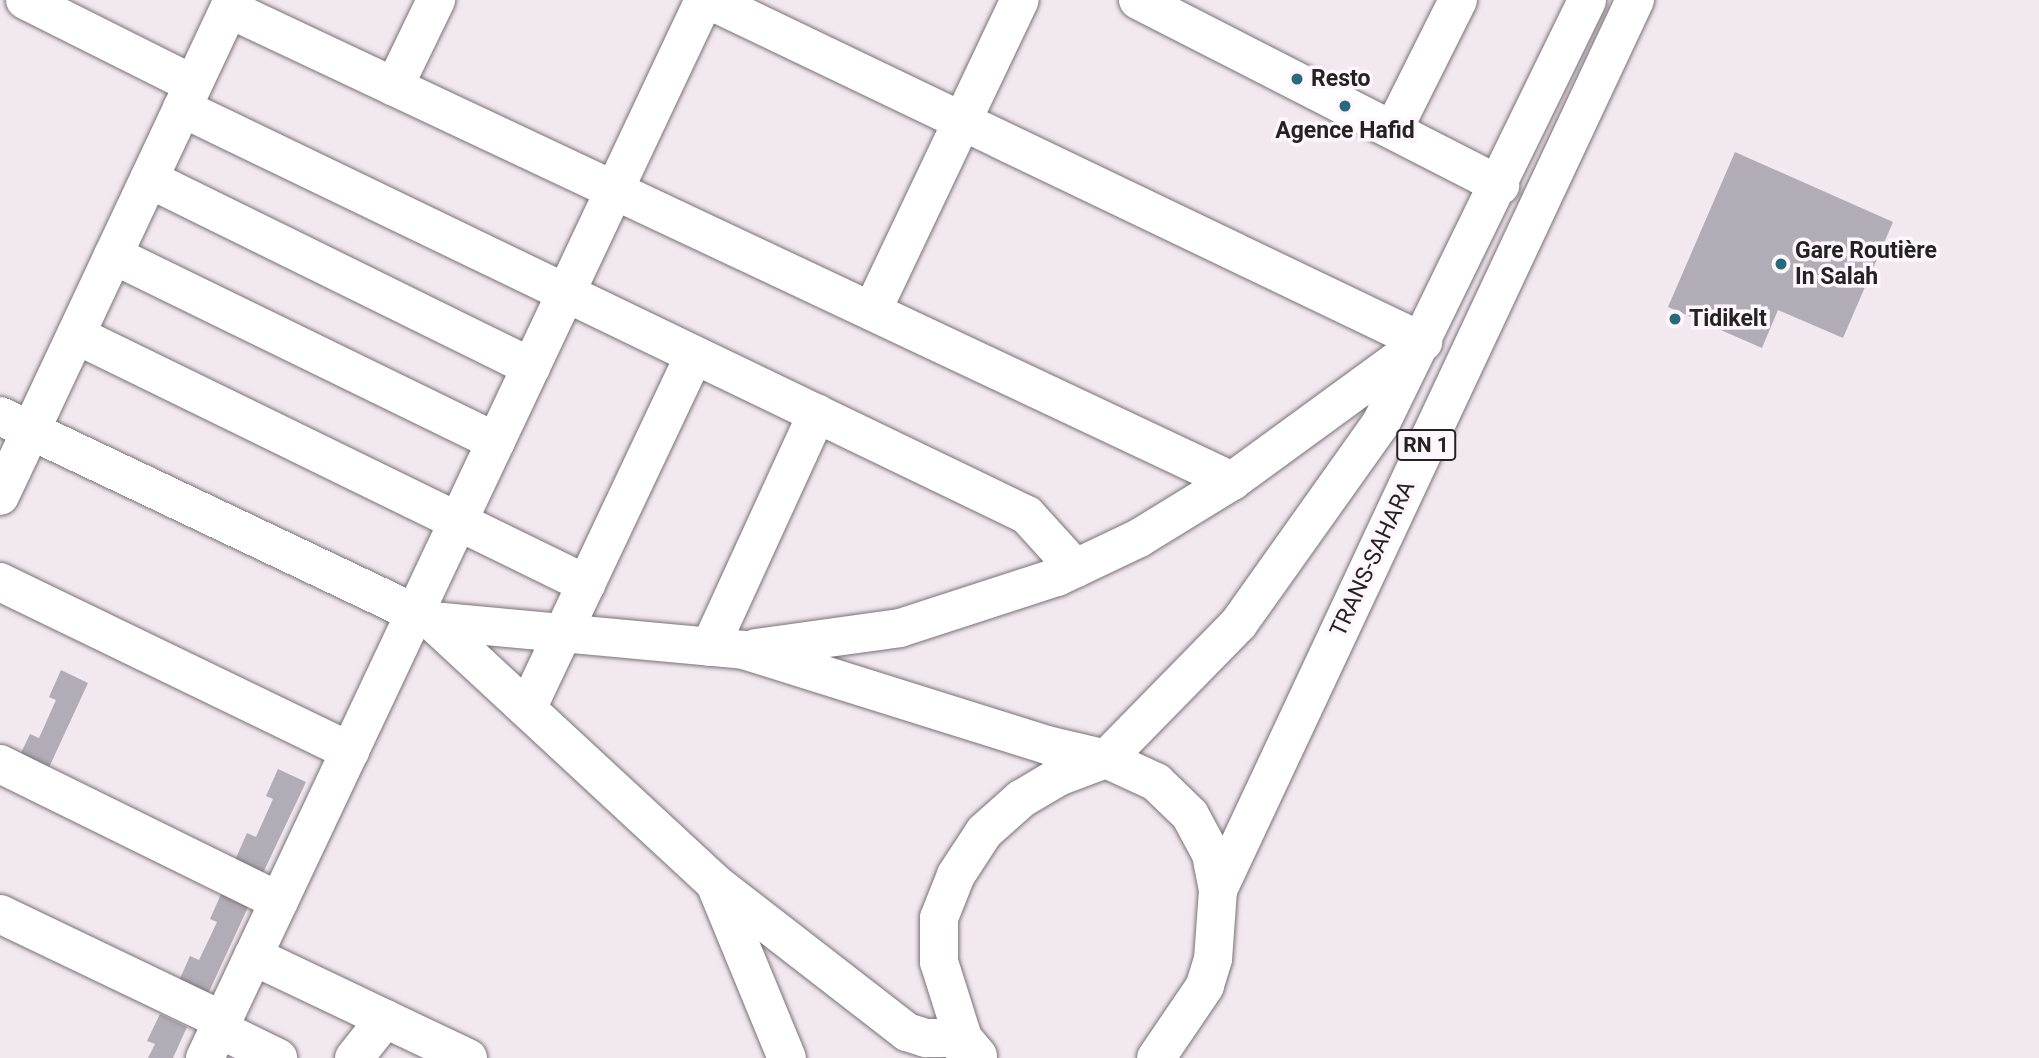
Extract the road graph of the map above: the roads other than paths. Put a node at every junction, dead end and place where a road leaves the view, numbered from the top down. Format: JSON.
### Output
{"nodes":[{"id":1,"x":25,"y":0,"type":"edge"},
{"id":2,"x":436,"y":0,"type":"edge"},
{"id":3,"x":706,"y":0,"type":"edge"},
{"id":4,"x":1020,"y":0,"type":"edge"},
{"id":5,"x":1138,"y":0,"type":"edge"},
{"id":6,"x":1458,"y":0,"type":"edge"},
{"id":7,"x":1587,"y":0,"type":"edge"},
{"id":8,"x":1638,"y":1,"type":"edge"},
{"id":9,"x":231,"y":4,"type":"edge"},
{"id":10,"x":394,"y":87,"type":"junction"},
{"id":11,"x":188,"y":96,"type":"junction"},
{"id":12,"x":963,"y":122,"type":"junction"},
{"id":13,"x":1393,"y":130,"type":"junction"},
{"id":14,"x":149,"y":179,"type":"junction"},
{"id":15,"x":1500,"y":185,"type":"junction"},
{"id":16,"x":615,"y":190,"type":"junction"},
{"id":17,"x":113,"y":255,"type":"junction"},
{"id":18,"x":566,"y":293,"type":"junction"},
{"id":19,"x":872,"y":311,"type":"junction"},
{"id":20,"x":76,"y":335,"type":"junction"},
{"id":21,"x":1423,"y":342,"type":"junction"},
{"id":22,"x":694,"y":355,"type":"junction"},
{"id":23,"x":531,"y":367,"type":"junction"},
{"id":24,"x":817,"y":414,"type":"junction"},
{"id":25,"x":15,"y":424,"type":"edge"},
{"id":26,"x":496,"y":442,"type":"junction"},
{"id":27,"x":1232,"y":481,"type":"junction"},
{"id":28,"x":0,"y":496,"type":"edge"},
{"id":29,"x":458,"y":521,"type":"junction"},
{"id":30,"x":1075,"y":568,"type":"junction"},
{"id":31,"x":0,"y":582,"type":"edge"},
{"id":32,"x":586,"y":584,"type":"junction"},
{"id":33,"x":424,"y":617,"type":"junction"},
{"id":34,"x":563,"y":633,"type":"junction"},
{"id":35,"x":727,"y":648,"type":"junction"},
{"id":36,"x":527,"y":709,"type":"junction"},
{"id":37,"x":350,"y":751,"type":"junction"},
{"id":38,"x":1106,"y":760,"type":"junction"},
{"id":39,"x":0,"y":764,"type":"edge"},
{"id":40,"x":716,"y":884,"type":"junction"},
{"id":41,"x":1218,"y":890,"type":"junction"},
{"id":42,"x":279,"y":901,"type":"junction"},
{"id":43,"x":0,"y":914,"type":"edge"},
{"id":44,"x":253,"y":956,"type":"junction"},
{"id":45,"x":385,"y":1019,"type":"junction"},
{"id":46,"x":216,"y":1036,"type":"edge"},
{"id":47,"x":969,"y":1051,"type":"edge"},
{"id":48,"x":1167,"y":1053,"type":"edge"},
{"id":49,"x":448,"y":1054,"type":"edge"},
{"id":50,"x":278,"y":1058,"type":"edge"},
{"id":51,"x":354,"y":1058,"type":"edge"},
{"id":52,"x":787,"y":1058,"type":"edge"}],
"edges":[{"from":1,"to":11,"type":"street"},
{"from":2,"to":10,"type":"street"},
{"from":3,"to":12,"type":"street"},
{"from":3,"to":16,"type":"street"},
{"from":4,"to":12,"type":"street"},
{"from":5,"to":13,"type":"street"},
{"from":6,"to":13,"type":"street"},
{"from":7,"to":15,"type":"street","number":"RN 1"},
{"from":8,"to":41,"type":"street","name":"TRANS-SAHARA","number":"RN 1"},
{"from":9,"to":10,"type":"street"},
{"from":9,"to":11,"type":"street"},
{"from":10,"to":16,"type":"street"},
{"from":11,"to":14,"type":"street"},
{"from":11,"to":18,"type":"street"},
{"from":12,"to":19,"type":"street"},
{"from":12,"to":21,"type":"street"},
{"from":13,"to":15,"type":"street"},
{"from":14,"to":17,"type":"street"},
{"from":14,"to":23,"type":"street"},
{"from":15,"to":21,"type":"street","number":"RN 1"},
{"from":16,"to":18,"type":"street"},
{"from":16,"to":19,"type":"street"},
{"from":17,"to":20,"type":"street"},
{"from":17,"to":26,"type":"street"},
{"from":18,"to":22,"type":"street"},
{"from":18,"to":23,"type":"street"},
{"from":19,"to":27,"type":"street"},
{"from":20,"to":25,"type":"street"},
{"from":20,"to":29,"type":"street"},
{"from":21,"to":27,"type":"street"},
{"from":21,"to":38,"type":"street","number":"RN 1"},
{"from":22,"to":24,"type":"street"},
{"from":22,"to":32,"type":"street"},
{"from":23,"to":26,"type":"street"},
{"from":24,"to":30,"type":"street"},
{"from":24,"to":35,"type":"street"},
{"from":25,"to":28,"type":"street"},
{"from":25,"to":33,"type":"street"},
{"from":26,"to":29,"type":"street"},
{"from":27,"to":30,"type":"street"},
{"from":29,"to":32,"type":"street"},
{"from":29,"to":33,"type":"street"},
{"from":30,"to":35,"type":"street"},
{"from":31,"to":37,"type":"street"},
{"from":32,"to":34,"type":"street"},
{"from":33,"to":34,"type":"street"},
{"from":33,"to":36,"type":"street"},
{"from":33,"to":37,"type":"street"},
{"from":34,"to":35,"type":"street"},
{"from":34,"to":36,"type":"street"},
{"from":35,"to":38,"type":"street"},
{"from":36,"to":40,"type":"street"},
{"from":37,"to":42,"type":"street"},
{"from":38,"to":41,"type":"street"},
{"from":38,"to":47,"type":"street"},
{"from":39,"to":42,"type":"street"},
{"from":40,"to":47,"type":"street"},
{"from":40,"to":52,"type":"street"},
{"from":41,"to":48,"type":"street"},
{"from":42,"to":44,"type":"street"},
{"from":43,"to":46,"type":"street"},
{"from":44,"to":45,"type":"street"},
{"from":44,"to":46,"type":"street"},
{"from":45,"to":49,"type":"street"},
{"from":45,"to":51,"type":"street"},
{"from":46,"to":50,"type":"street"}]}
